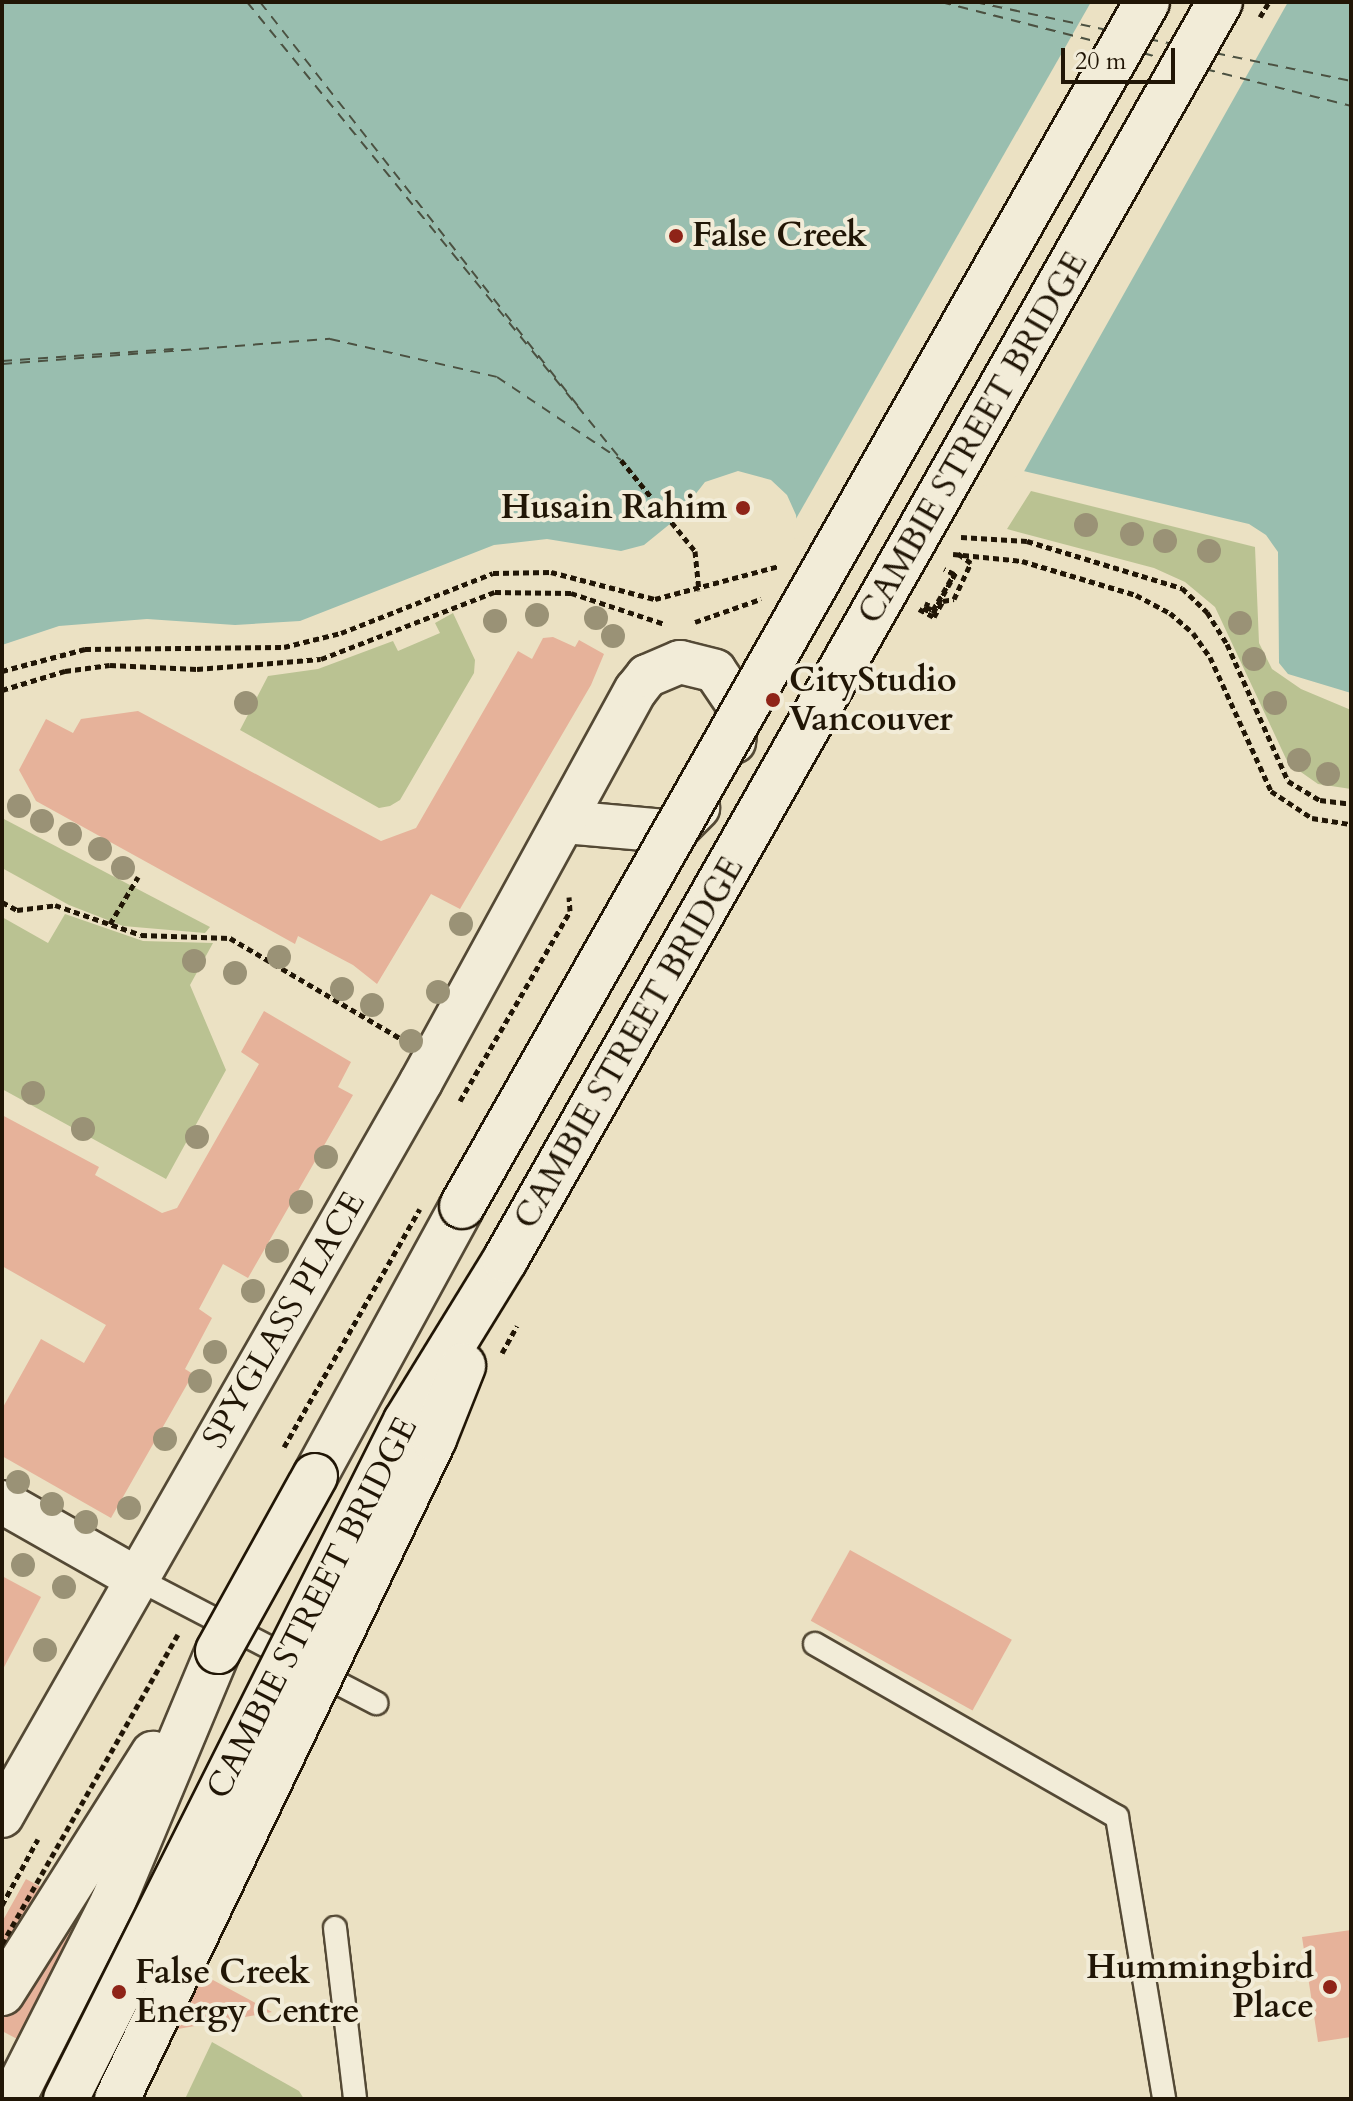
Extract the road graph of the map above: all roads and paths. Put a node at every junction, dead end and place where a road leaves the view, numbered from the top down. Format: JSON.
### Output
{"nodes":[{"id":1,"x":1147,"y":2,"type":"edge"},
{"id":2,"x":1220,"y":2,"type":"edge"},
{"id":3,"x":1269,"y":2,"type":"edge"},
{"id":4,"x":1254,"y":29,"type":"dead end"},
{"id":5,"x":621,"y":460,"type":"dead end"},
{"id":6,"x":971,"y":524,"type":"dead end"},
{"id":7,"x":981,"y":537,"type":"dead end"},
{"id":8,"x":956,"y":552,"type":"junction"},
{"id":9,"x":940,"y":554,"type":"dead end"},
{"id":10,"x":945,"y":571,"type":"dead end"},
{"id":11,"x":931,"y":587,"type":"dead end"},
{"id":12,"x":699,"y":591,"type":"dead end"},
{"id":13,"x":929,"y":594,"type":"dead end"},
{"id":14,"x":764,"y":598,"type":"dead end"},
{"id":15,"x":655,"y":599,"type":"dead end"},
{"id":16,"x":919,"y":618,"type":"dead end"},
{"id":17,"x":681,"y":624,"type":"dead end"},
{"id":18,"x":669,"y":625,"type":"dead end"},
{"id":19,"x":2,"y":671,"type":"edge"},
{"id":20,"x":2,"y":690,"type":"edge"},
{"id":21,"x":1351,"y":804,"type":"edge"},
{"id":22,"x":565,"y":822,"type":"junction"},
{"id":23,"x":1351,"y":824,"type":"edge"},
{"id":24,"x":138,"y":877,"type":"dead end"},
{"id":25,"x":2,"y":902,"type":"edge"},
{"id":26,"x":110,"y":924,"type":"junction"},
{"id":27,"x":405,"y":1040,"type":"dead end"},
{"id":28,"x":505,"y":1260,"type":"junction"},
{"id":29,"x":519,"y":1322,"type":"dead end"},
{"id":30,"x":497,"y":1362,"type":"dead end"},
{"id":31,"x":2,"y":1502,"type":"edge"},
{"id":32,"x":136,"y":1578,"type":"junction"},
{"id":33,"x":815,"y":1644,"type":"dead end"},
{"id":34,"x":218,"y":1651,"type":"junction"},
{"id":35,"x":376,"y":1703,"type":"dead end"},
{"id":36,"x":2,"y":1816,"type":"edge"},
{"id":37,"x":335,"y":1928,"type":"dead end"},
{"id":38,"x":2,"y":1993,"type":"edge"},
{"id":39,"x":13,"y":2099,"type":"edge"},
{"id":40,"x":66,"y":2099,"type":"edge"},
{"id":41,"x":117,"y":2099,"type":"edge"},
{"id":42,"x":355,"y":2099,"type":"edge"},
{"id":43,"x":1164,"y":2099,"type":"edge"}],
"edges":[{"from":1,"to":34,"type":"main road","name":"CAMBIE STREET BRIDGE","bridge":true},
{"from":2,"to":28,"type":"main road","name":"CAMBIE STREET BRIDGE","bridge":true},
{"from":3,"to":4,"type":"path","bridge":true},
{"from":5,"to":12,"type":"path"},
{"from":6,"to":8,"type":"path"},
{"from":7,"to":21,"type":"path"},
{"from":8,"to":11,"type":"path","bridge":true},
{"from":8,"to":16,"type":"path"},
{"from":9,"to":23,"type":"path"},
{"from":10,"to":13,"type":"path"},
{"from":14,"to":17,"type":"path"},
{"from":15,"to":19,"type":"path"},
{"from":18,"to":20,"type":"path"},
{"from":22,"to":22,"type":"street","name":"SPYGLASS PLACE"},
{"from":22,"to":32,"type":"street","name":"SPYGLASS PLACE"},
{"from":24,"to":26,"type":"path"},
{"from":25,"to":26,"type":"path"},
{"from":26,"to":27,"type":"path"},
{"from":28,"to":40,"type":"main road","name":"CAMBIE STREET BRIDGE","bridge":true},
{"from":28,"to":41,"type":"main road","bridge":true},
{"from":29,"to":30,"type":"path","bridge":true},
{"from":31,"to":32,"type":"street"},
{"from":32,"to":35,"type":"lane"},
{"from":32,"to":36,"type":"street","name":"SPYGLASS PLACE"},
{"from":33,"to":43,"type":"lane"},
{"from":34,"to":38,"type":"main road"},
{"from":34,"to":39,"type":"main road","name":"CAMBIE STREET BRIDGE"},
{"from":37,"to":42,"type":"lane"}]}
